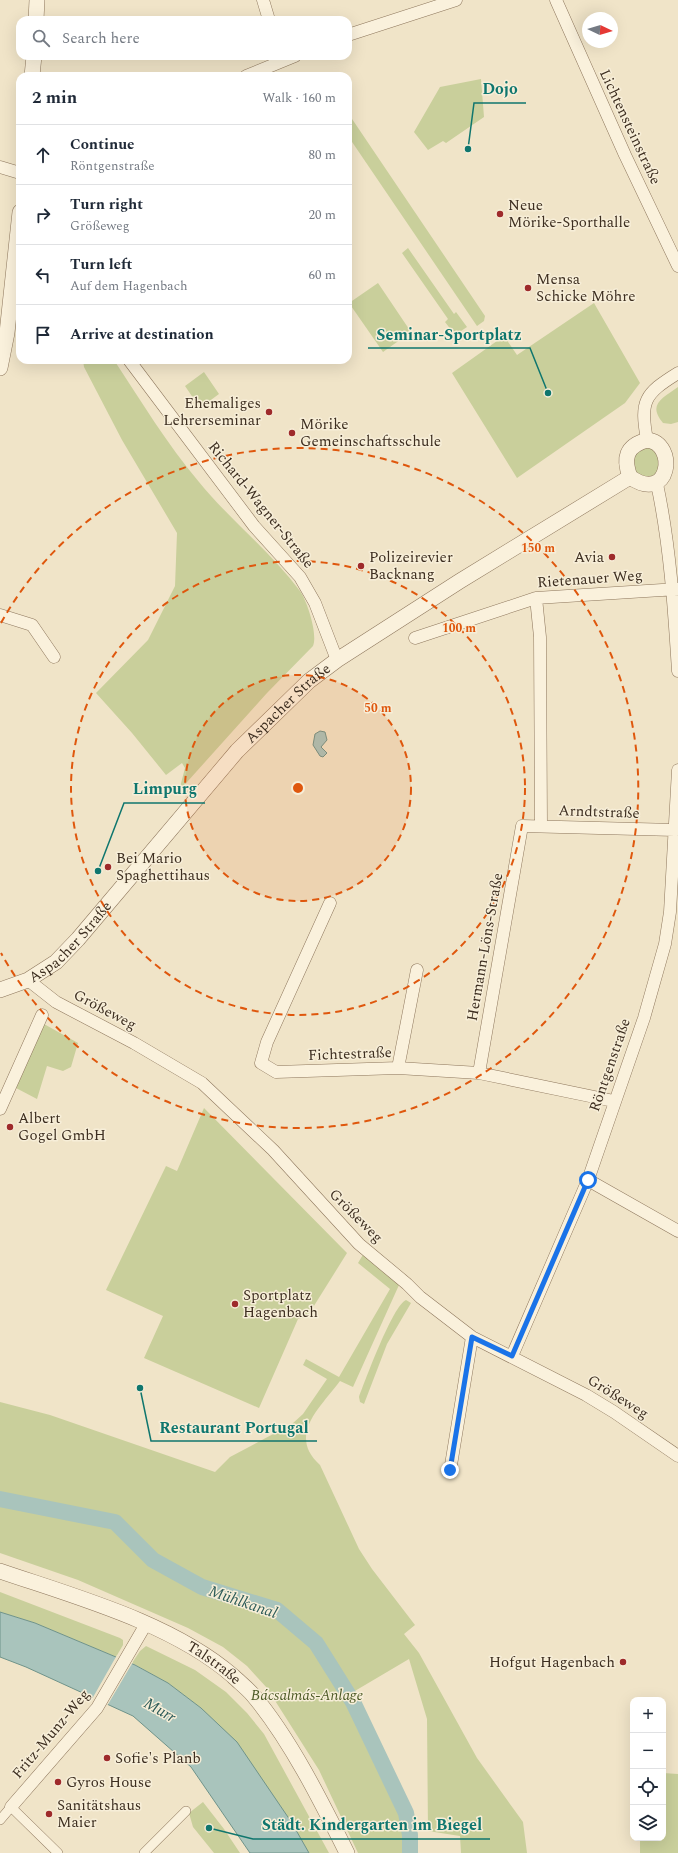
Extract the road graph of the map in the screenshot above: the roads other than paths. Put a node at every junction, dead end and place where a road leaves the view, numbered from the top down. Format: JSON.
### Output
{"nodes":[{"id":1,"x":37,"y":0,"type":"edge"},
{"id":2,"x":263,"y":0,"type":"edge"},
{"id":3,"x":456,"y":0,"type":"edge"},
{"id":4,"x":556,"y":0,"type":"edge"},
{"id":5,"x":426,"y":5,"type":"edge"},
{"id":6,"x":36,"y":16,"type":"edge"},
{"id":7,"x":268,"y":16,"type":"edge"},
{"id":8,"x":352,"y":33,"type":"edge"},
{"id":9,"x":34,"y":60,"type":"edge"},
{"id":10,"x":279,"y":60,"type":"edge"},
{"id":11,"x":32,"y":72,"type":"edge"},
{"id":12,"x":254,"y":72,"type":"edge"},
{"id":13,"x":0,"y":167,"type":"edge"},
{"id":14,"x":16,"y":172,"type":"edge"},
{"id":15,"x":16,"y":249,"type":"edge"},
{"id":16,"x":678,"y":266,"type":"edge"},
{"id":17,"x":132,"y":364,"type":"edge"},
{"id":18,"x":0,"y":368,"type":"edge"},
{"id":19,"x":678,"y":373,"type":"edge"},
{"id":20,"x":647,"y":440,"type":"junction"},
{"id":21,"x":674,"y":451,"type":"edge"},
{"id":22,"x":630,"y":477,"type":"junction"},
{"id":23,"x":657,"y":484,"type":"junction"},
{"id":24,"x":675,"y":589,"type":"edge"},
{"id":25,"x":536,"y":598,"type":"junction"},
{"id":26,"x":0,"y":615,"type":"edge"},
{"id":27,"x":415,"y":638,"type":"dead end"},
{"id":28,"x":54,"y":657,"type":"dead end"},
{"id":29,"x":337,"y":660,"type":"junction"},
{"id":30,"x":678,"y":671,"type":"edge"},
{"id":31,"x":678,"y":770,"type":"edge"},
{"id":32,"x":522,"y":826,"type":"joint"},
{"id":33,"x":541,"y":826,"type":"junction"},
{"id":34,"x":675,"y":830,"type":"junction"},
{"id":35,"x":330,"y":903,"type":"dead end"},
{"id":36,"x":674,"y":913,"type":"edge"},
{"id":37,"x":417,"y":970,"type":"dead end"},
{"id":38,"x":28,"y":980,"type":"junction"},
{"id":39,"x":0,"y":990,"type":"edge"},
{"id":40,"x":42,"y":1016,"type":"dead end"},
{"id":41,"x":398,"y":1068,"type":"junction"},
{"id":42,"x":479,"y":1073,"type":"junction"},
{"id":43,"x":614,"y":1101,"type":"junction"},
{"id":44,"x":0,"y":1109,"type":"edge"},
{"id":45,"x":588,"y":1180,"type":"junction"},
{"id":46,"x":678,"y":1231,"type":"edge"},
{"id":47,"x":472,"y":1337,"type":"junction"},
{"id":48,"x":512,"y":1356,"type":"junction"},
{"id":49,"x":678,"y":1456,"type":"edge"},
{"id":50,"x":450,"y":1470,"type":"dead end"},
{"id":51,"x":0,"y":1571,"type":"edge"},
{"id":52,"x":146,"y":1624,"type":"junction"},
{"id":53,"x":10,"y":1807,"type":"junction"},
{"id":54,"x":186,"y":1811,"type":"dead end"},
{"id":55,"x":0,"y":1820,"type":"edge"},
{"id":56,"x":58,"y":1853,"type":"edge"},
{"id":57,"x":144,"y":1853,"type":"edge"},
{"id":58,"x":347,"y":1853,"type":"edge"}],
"edges":[{"from":1,"to":6,"type":"street"},
{"from":2,"to":7,"type":"street"},
{"from":3,"to":5,"type":"street"},
{"from":4,"to":16,"type":"street","name":"Lichtensteinstraße"},
{"from":5,"to":8,"type":"street"},
{"from":9,"to":11,"type":"street"},
{"from":10,"to":12,"type":"street"},
{"from":13,"to":14,"type":"street"},
{"from":15,"to":18,"type":"street"},
{"from":17,"to":29,"type":"street","name":"Richard-Wagner-Straße"},
{"from":19,"to":20,"type":"street"},
{"from":20,"to":21,"type":"street"},
{"from":20,"to":22,"type":"street"},
{"from":21,"to":23,"type":"street"},
{"from":22,"to":23,"type":"street"},
{"from":22,"to":29,"type":"street","name":"Aspacher Straße"},
{"from":23,"to":24,"type":"street"},
{"from":24,"to":25,"type":"street","name":"Rietenauer Weg"},
{"from":24,"to":30,"type":"street"},
{"from":25,"to":27,"type":"street","name":"Rietenauer Weg"},
{"from":25,"to":33,"type":"street"},
{"from":26,"to":28,"type":"street"},
{"from":29,"to":38,"type":"street","name":"Aspacher Straße"},
{"from":31,"to":34,"type":"street","name":"Röntgenstraße"},
{"from":32,"to":33,"type":"street","name":"Arndtstraße"},
{"from":32,"to":42,"type":"street","name":"Hermann-Löns-Straße"},
{"from":33,"to":34,"type":"street","name":"Arndtstraße"},
{"from":34,"to":36,"type":"street","name":"Röntgenstraße"},
{"from":35,"to":41,"type":"street","name":"Fichtestraße"},
{"from":36,"to":43,"type":"street","name":"Röntgenstraße"},
{"from":37,"to":41,"type":"street"},
{"from":38,"to":39,"type":"street","name":"Aspacher Straße"},
{"from":38,"to":47,"type":"street","name":"Größeweg"},
{"from":40,"to":44,"type":"street"},
{"from":41,"to":42,"type":"street","name":"Fichtestraße"},
{"from":42,"to":43,"type":"street","name":"Fichtestraße"},
{"from":43,"to":45,"type":"street","name":"Röntgenstraße"},
{"from":45,"to":46,"type":"street"},
{"from":45,"to":48,"type":"street","name":"Röntgenstraße"},
{"from":47,"to":48,"type":"street","name":"Größeweg"},
{"from":47,"to":50,"type":"street"},
{"from":48,"to":49,"type":"street","name":"Größeweg"},
{"from":51,"to":52,"type":"street","name":"Talstraße"},
{"from":52,"to":53,"type":"street","name":"Fritz-Munz-Weg"},
{"from":52,"to":58,"type":"street","name":"Talstraße"},
{"from":53,"to":55,"type":"street","name":"Fritz-Munz-Weg"},
{"from":53,"to":56,"type":"street"},
{"from":54,"to":57,"type":"street"}]}
